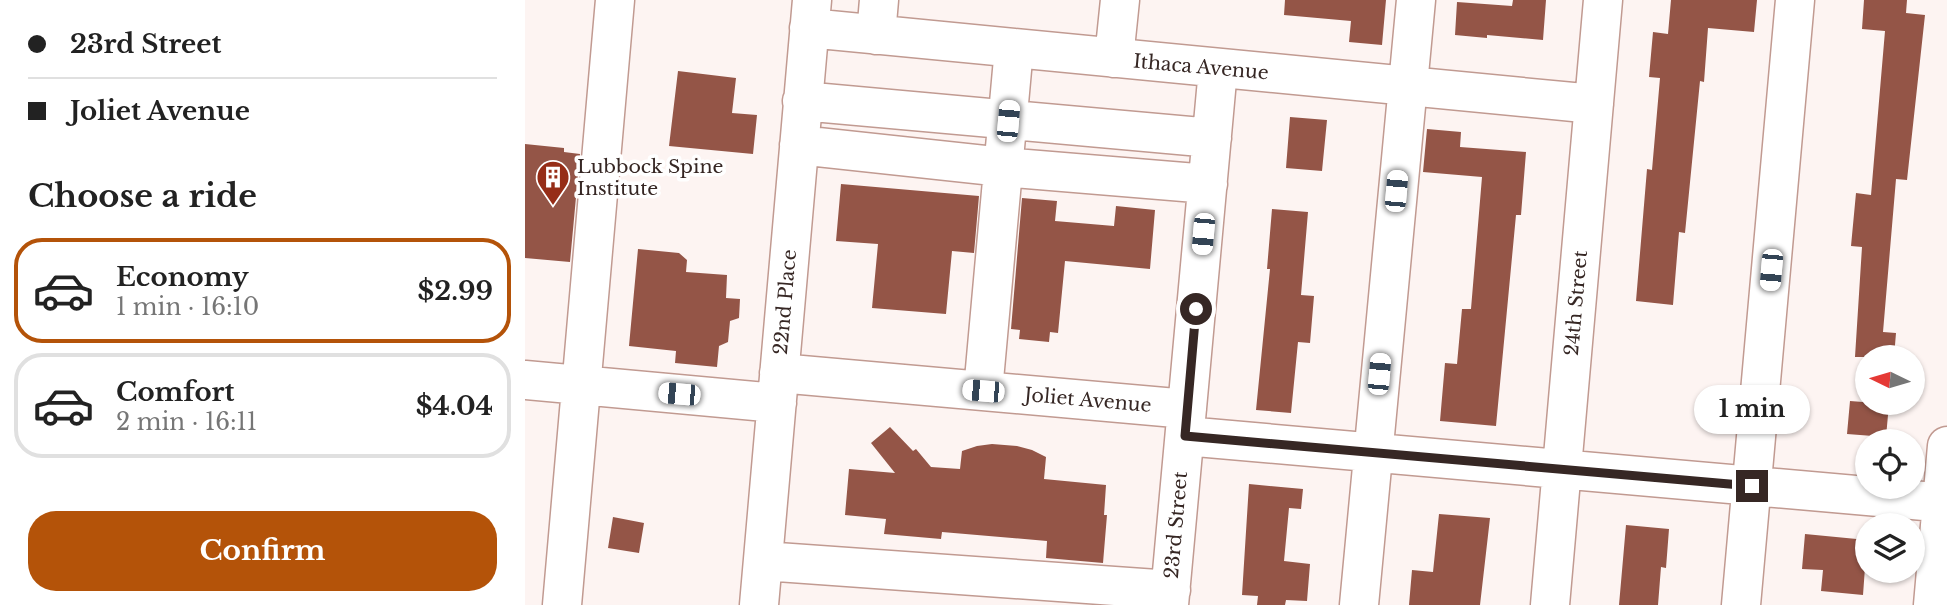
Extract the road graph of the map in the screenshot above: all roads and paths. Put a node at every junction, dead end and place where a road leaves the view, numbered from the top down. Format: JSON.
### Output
{"nodes":[{"id":1,"x":615,"y":0,"type":"edge"},
{"id":2,"x":1120,"y":0,"type":"edge"},
{"id":3,"x":1416,"y":0,"type":"edge"},
{"id":4,"x":1603,"y":0,"type":"edge"},
{"id":5,"x":1795,"y":0,"type":"edge"},
{"id":6,"x":810,"y":14,"type":"edge"},
{"id":7,"x":877,"y":18,"type":"edge"},
{"id":8,"x":1014,"y":48,"type":"junction"},
{"id":9,"x":1114,"y":58,"type":"junction"},
{"id":10,"x":1218,"y":69,"type":"junction"},
{"id":11,"x":1406,"y":86,"type":"junction"},
{"id":12,"x":802,"y":101,"type":"junction"},
{"id":13,"x":1594,"y":104,"type":"junction"},
{"id":14,"x":1008,"y":121,"type":"junction"},
{"id":15,"x":1212,"y":138,"type":"junction"},
{"id":16,"x":799,"y":145,"type":"junction"},
{"id":17,"x":1003,"y":167,"type":"junction"},
{"id":18,"x":1208,"y":184,"type":"junction"},
{"id":19,"x":525,"y":380,"type":"edge"},
{"id":20,"x":581,"y":385,"type":"junction"},
{"id":21,"x":778,"y":388,"type":"junction"},
{"id":22,"x":983,"y":391,"type":"junction"},
{"id":23,"x":1186,"y":423,"type":"junction"},
{"id":24,"x":1947,"y":446,"type":"edge"},
{"id":25,"x":1371,"y":453,"type":"junction"},
{"id":26,"x":1562,"y":470,"type":"junction"},
{"id":27,"x":1752,"y":486,"type":"junction"},
{"id":28,"x":1945,"y":503,"type":"edge"},
{"id":29,"x":763,"y":561,"type":"junction"},
{"id":30,"x":965,"y":590,"type":"edge"},
{"id":31,"x":1170,"y":597,"type":"edge"},
{"id":32,"x":562,"y":605,"type":"edge"},
{"id":33,"x":759,"y":605,"type":"edge"},
{"id":34,"x":1359,"y":605,"type":"edge"},
{"id":35,"x":1550,"y":605,"type":"edge"},
{"id":36,"x":1741,"y":605,"type":"edge"},
{"id":37,"x":1933,"y":605,"type":"edge"}],
"edges":[{"from":1,"to":20,"type":"street"},
{"from":2,"to":9,"type":"street"},
{"from":3,"to":11,"type":"street"},
{"from":4,"to":13,"type":"street","name":"24th Street"},
{"from":5,"to":27,"type":"street"},
{"from":6,"to":7,"type":"street","name":"Ithaca Avenue"},
{"from":6,"to":12,"type":"street","name":"22nd Place"},
{"from":7,"to":8,"type":"street","name":"Ithaca Avenue"},
{"from":8,"to":9,"type":"street","name":"Ithaca Avenue"},
{"from":8,"to":14,"type":"street"},
{"from":9,"to":10,"type":"street","name":"Ithaca Avenue"},
{"from":10,"to":11,"type":"street","name":"Ithaca Avenue"},
{"from":10,"to":15,"type":"street","name":"23rd Street"},
{"from":11,"to":13,"type":"street","name":"Ithaca Avenue"},
{"from":11,"to":25,"type":"street"},
{"from":12,"to":14,"type":"street"},
{"from":12,"to":16,"type":"street","name":"22nd Place"},
{"from":13,"to":26,"type":"street","name":"24th Street"},
{"from":14,"to":15,"type":"street"},
{"from":14,"to":17,"type":"street"},
{"from":15,"to":18,"type":"street","name":"23rd Street"},
{"from":16,"to":17,"type":"street"},
{"from":16,"to":21,"type":"street","name":"22nd Place"},
{"from":17,"to":18,"type":"street"},
{"from":17,"to":22,"type":"street"},
{"from":18,"to":23,"type":"street","name":"23rd Street"},
{"from":19,"to":20,"type":"street","name":"Joliet Avenue"},
{"from":20,"to":21,"type":"street","name":"Joliet Avenue"},
{"from":20,"to":32,"type":"street"},
{"from":21,"to":22,"type":"street","name":"Joliet Avenue"},
{"from":21,"to":29,"type":"street","name":"22nd Place"},
{"from":22,"to":23,"type":"street","name":"Joliet Avenue"},
{"from":23,"to":25,"type":"street","name":"Joliet Avenue"},
{"from":23,"to":31,"type":"street","name":"23rd Street"},
{"from":24,"to":28,"type":"street"},
{"from":25,"to":26,"type":"street","name":"Joliet Avenue"},
{"from":25,"to":34,"type":"street"},
{"from":26,"to":27,"type":"street","name":"Joliet Avenue"},
{"from":26,"to":35,"type":"street","name":"24th Street"},
{"from":27,"to":28,"type":"street","name":"Joliet Avenue"},
{"from":27,"to":36,"type":"street"},
{"from":28,"to":37,"type":"street"},
{"from":29,"to":30,"type":"street"},
{"from":29,"to":33,"type":"street","name":"22nd Place"},
{"from":30,"to":31,"type":"street"}]}
